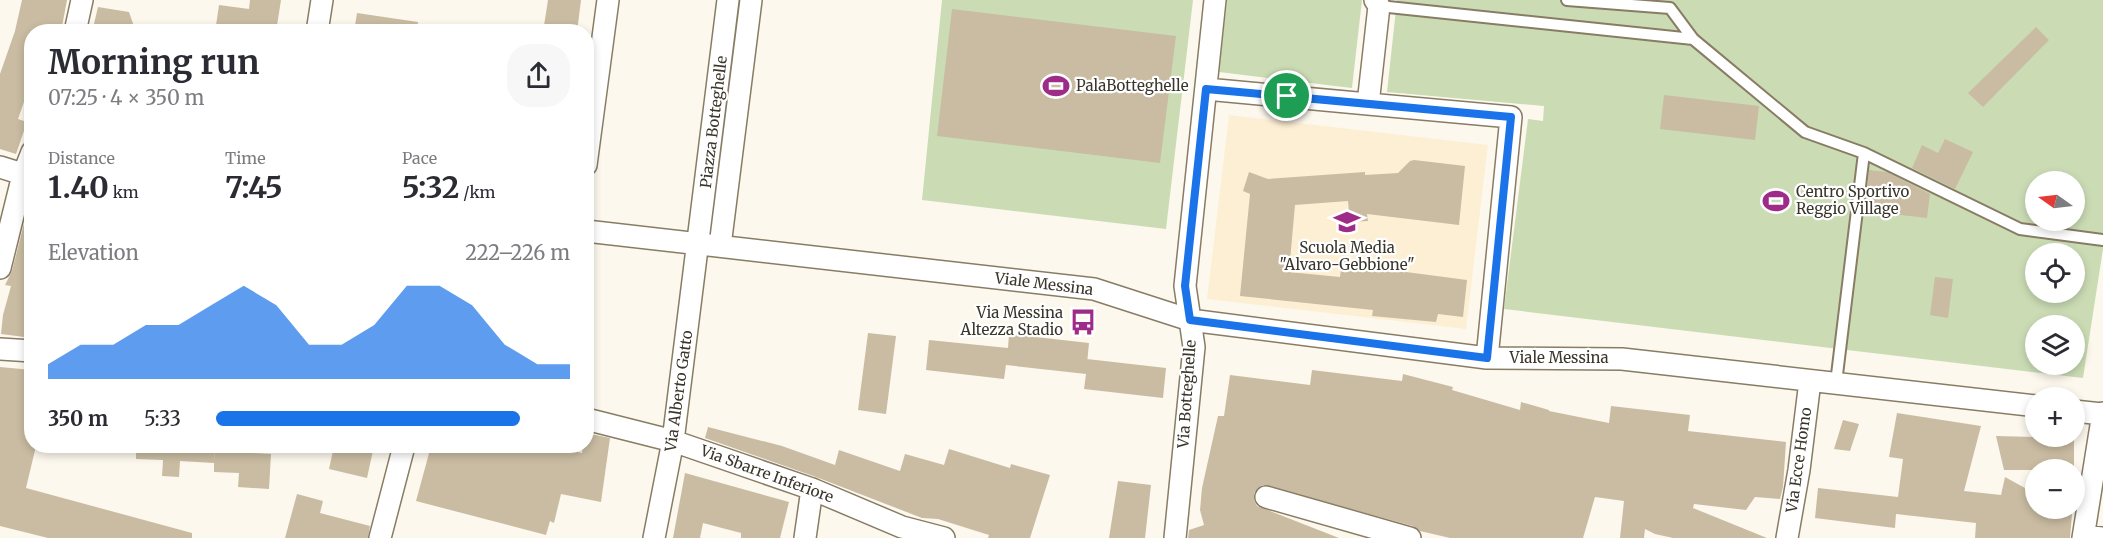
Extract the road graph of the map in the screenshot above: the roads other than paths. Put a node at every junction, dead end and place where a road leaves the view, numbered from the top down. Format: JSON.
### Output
{"nodes":[{"id":1,"x":82,"y":0,"type":"edge"},
{"id":2,"x":322,"y":0,"type":"edge"},
{"id":3,"x":608,"y":0,"type":"edge"},
{"id":4,"x":728,"y":0,"type":"edge"},
{"id":5,"x":751,"y":0,"type":"edge"},
{"id":6,"x":1215,"y":0,"type":"edge"},
{"id":7,"x":1567,"y":0,"type":"edge"},
{"id":8,"x":1377,"y":3,"type":"edge"},
{"id":9,"x":77,"y":24,"type":"edge"},
{"id":10,"x":318,"y":24,"type":"edge"},
{"id":11,"x":1693,"y":39,"type":"junction"},
{"id":12,"x":594,"y":76,"type":"edge"},
{"id":13,"x":1206,"y":89,"type":"junction"},
{"id":14,"x":1368,"y":104,"type":"junction"},
{"id":15,"x":1864,"y":153,"type":"junction"},
{"id":16,"x":0,"y":167,"type":"edge"},
{"id":17,"x":24,"y":175,"type":"edge"},
{"id":18,"x":24,"y":186,"type":"edge"},
{"id":19,"x":594,"y":232,"type":"edge"},
{"id":20,"x":2103,"y":240,"type":"edge"},
{"id":21,"x":710,"y":245,"type":"junction"},
{"id":22,"x":0,"y":268,"type":"edge"},
{"id":23,"x":1190,"y":320,"type":"junction"},
{"id":24,"x":0,"y":349,"type":"edge"},
{"id":25,"x":24,"y":350,"type":"edge"},
{"id":26,"x":1487,"y":358,"type":"junction"},
{"id":27,"x":1810,"y":381,"type":"junction"},
{"id":28,"x":1836,"y":383,"type":"junction"},
{"id":29,"x":2025,"y":405,"type":"edge"},
{"id":30,"x":2085,"y":412,"type":"edge"},
{"id":31,"x":2103,"y":414,"type":"edge"},
{"id":32,"x":594,"y":421,"type":"edge"},
{"id":33,"x":673,"y":441,"type":"junction"},
{"id":34,"x":402,"y":453,"type":"edge"},
{"id":35,"x":812,"y":489,"type":"junction"},
{"id":36,"x":1266,"y":497,"type":"dead end"},
{"id":37,"x":2090,"y":537,"type":"edge"},
{"id":38,"x":380,"y":538,"type":"edge"},
{"id":39,"x":654,"y":538,"type":"edge"},
{"id":40,"x":805,"y":538,"type":"edge"},
{"id":41,"x":944,"y":538,"type":"edge"},
{"id":42,"x":1175,"y":538,"type":"edge"},
{"id":43,"x":1410,"y":538,"type":"edge"},
{"id":44,"x":1787,"y":538,"type":"edge"}],
"edges":[{"from":1,"to":9,"type":"street"},
{"from":2,"to":10,"type":"street"},
{"from":3,"to":12,"type":"street"},
{"from":4,"to":21,"type":"street","name":"Piazza Botteghelle"},
{"from":5,"to":21,"type":"street"},
{"from":6,"to":13,"type":"street","name":"Via Botteghelle"},
{"from":7,"to":11,"type":"lane"},
{"from":8,"to":11,"type":"lane"},
{"from":8,"to":14,"type":"street"},
{"from":11,"to":15,"type":"lane"},
{"from":13,"to":14,"type":"street"},
{"from":13,"to":23,"type":"street","name":"Via Botteghelle"},
{"from":14,"to":26,"type":"street"},
{"from":15,"to":20,"type":"lane"},
{"from":15,"to":28,"type":"lane"},
{"from":16,"to":17,"type":"street"},
{"from":18,"to":22,"type":"street"},
{"from":19,"to":21,"type":"street","name":"Viale Messina"},
{"from":21,"to":23,"type":"street","name":"Viale Messina"},
{"from":21,"to":33,"type":"street","name":"Via Alberto Gatto"},
{"from":23,"to":26,"type":"street","name":"Viale Messina"},
{"from":23,"to":42,"type":"street","name":"Via Botteghelle"},
{"from":24,"to":25,"type":"street"},
{"from":26,"to":27,"type":"street","name":"Viale Messina"},
{"from":27,"to":28,"type":"street","name":"Viale Messina"},
{"from":27,"to":44,"type":"street","name":"Via Ecce Homo"},
{"from":28,"to":29,"type":"street","name":"Viale Messina"},
{"from":30,"to":31,"type":"street"},
{"from":31,"to":37,"type":"street"},
{"from":32,"to":33,"type":"street","name":"Via Sbarre Inferiore"},
{"from":33,"to":35,"type":"street","name":"Via Sbarre Inferiore"},
{"from":33,"to":39,"type":"street","name":"Via Alberto Gatto"},
{"from":34,"to":38,"type":"street"},
{"from":35,"to":40,"type":"street"},
{"from":35,"to":41,"type":"street","name":"Via Sbarre Inferiore"},
{"from":36,"to":43,"type":"street"}]}
